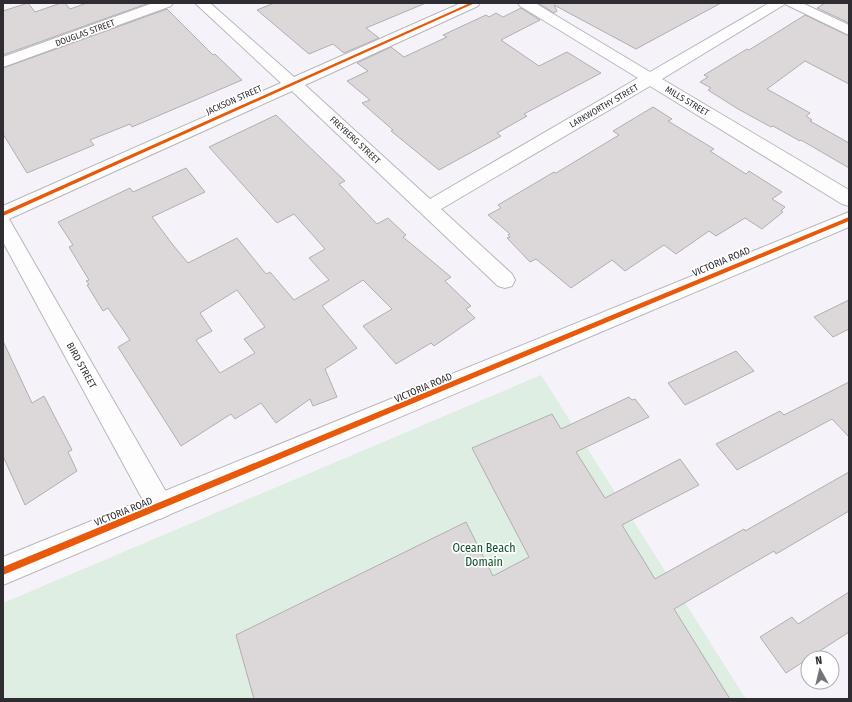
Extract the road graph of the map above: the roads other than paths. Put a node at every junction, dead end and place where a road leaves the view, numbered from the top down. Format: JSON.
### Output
{"nodes":[{"id":1,"x":166,"y":3,"type":"edge"},
{"id":2,"x":202,"y":3,"type":"edge"},
{"id":3,"x":473,"y":3,"type":"edge"},
{"id":4,"x":526,"y":3,"type":"edge"},
{"id":5,"x":779,"y":3,"type":"edge"},
{"id":6,"x":791,"y":3,"type":"edge"},
{"id":7,"x":849,"y":31,"type":"edge"},
{"id":8,"x":3,"y":62,"type":"edge"},
{"id":9,"x":651,"y":78,"type":"junction"},
{"id":10,"x":293,"y":84,"type":"junction"},
{"id":11,"x":849,"y":199,"type":"edge"},
{"id":12,"x":429,"y":208,"type":"junction"},
{"id":13,"x":3,"y":214,"type":"edge"},
{"id":14,"x":849,"y":219,"type":"edge"},
{"id":15,"x":3,"y":224,"type":"edge"},
{"id":16,"x":504,"y":280,"type":"dead end"},
{"id":17,"x":160,"y":506,"type":"junction"},
{"id":18,"x":3,"y":571,"type":"edge"}],
"edges":[{"from":1,"to":8,"type":"street","name":"DOUGLAS STREET"},
{"from":2,"to":10,"type":"street","name":"FREYBERG STREET"},
{"from":3,"to":10,"type":"street","name":"JACKSON STREET"},
{"from":4,"to":9,"type":"street","name":"MILLS STREET"},
{"from":5,"to":9,"type":"street","name":"LARKWORTHY STREET"},
{"from":6,"to":7,"type":"street"},
{"from":9,"to":11,"type":"street","name":"MILLS STREET"},
{"from":9,"to":12,"type":"street","name":"LARKWORTHY STREET"},
{"from":10,"to":12,"type":"street","name":"FREYBERG STREET"},
{"from":10,"to":13,"type":"street","name":"JACKSON STREET"},
{"from":12,"to":16,"type":"street","name":"FREYBERG STREET"},
{"from":14,"to":17,"type":"street","name":"VICTORIA ROAD"},
{"from":15,"to":17,"type":"street","name":"BIRD STREET"},
{"from":17,"to":18,"type":"street","name":"VICTORIA ROAD"}]}
